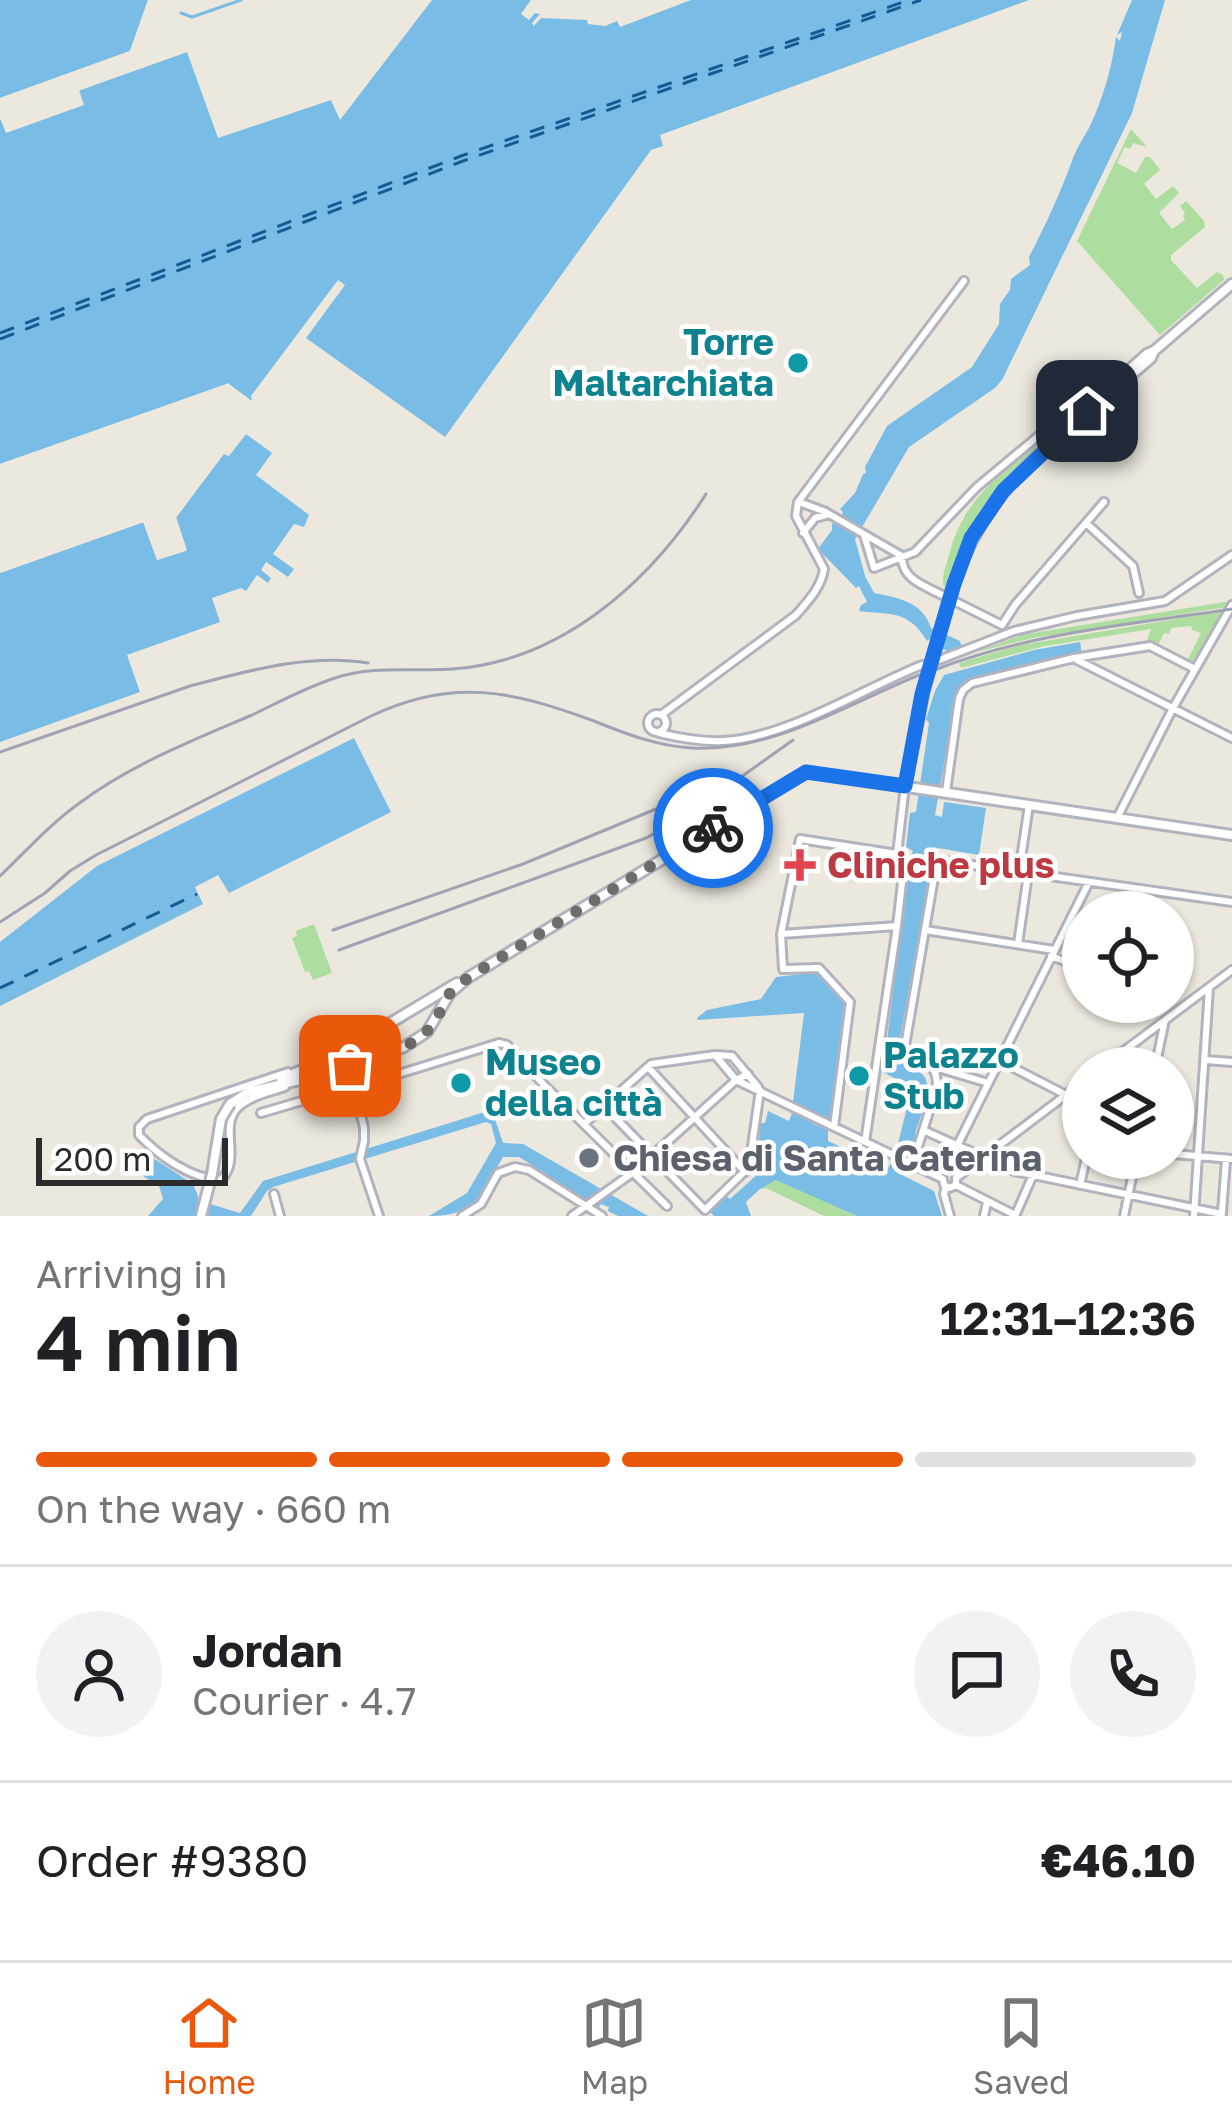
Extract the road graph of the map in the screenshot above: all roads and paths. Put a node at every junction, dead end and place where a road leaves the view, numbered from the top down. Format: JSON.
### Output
{"nodes":[{"id":1,"x":964,"y":281,"type":"dead end"},
{"id":2,"x":1232,"y":284,"type":"edge"},
{"id":3,"x":1067,"y":429,"type":"junction"},
{"id":4,"x":798,"y":502,"type":"junction"},
{"id":5,"x":1104,"y":502,"type":"dead end"},
{"id":6,"x":832,"y":516,"type":"junction"},
{"id":7,"x":1085,"y":523,"type":"junction"},
{"id":8,"x":803,"y":533,"type":"junction"},
{"id":9,"x":865,"y":535,"type":"junction"},
{"id":10,"x":902,"y":556,"type":"junction"},
{"id":11,"x":1232,"y":559,"type":"edge"},
{"id":12,"x":1139,"y":593,"type":"dead end"},
{"id":13,"x":942,"y":595,"type":"dead end"},
{"id":14,"x":956,"y":602,"type":"dead end"},
{"id":15,"x":1232,"y":605,"type":"edge"},
{"id":16,"x":1005,"y":629,"type":"junction"},
{"id":17,"x":1074,"y":658,"type":"junction"},
{"id":18,"x":939,"y":660,"type":"dead end"},
{"id":19,"x":922,"y":665,"type":"dead end"},
{"id":20,"x":1195,"y":668,"type":"junction"},
{"id":21,"x":1173,"y":708,"type":"junction"},
{"id":22,"x":661,"y":715,"type":"junction"},
{"id":23,"x":666,"y":724,"type":"junction"},
{"id":24,"x":658,"y":733,"type":"junction"},
{"id":25,"x":680,"y":737,"type":"junction"},
{"id":26,"x":1232,"y":738,"type":"edge"},
{"id":27,"x":910,"y":786,"type":"junction"},
{"id":28,"x":946,"y":792,"type":"junction"},
{"id":29,"x":1029,"y":805,"type":"junction"},
{"id":30,"x":1118,"y":818,"type":"junction"},
{"id":31,"x":1232,"y":836,"type":"edge"},
{"id":32,"x":898,"y":854,"type":"junction"},
{"id":33,"x":1024,"y":873,"type":"junction"},
{"id":34,"x":1089,"y":882,"type":"junction"},
{"id":35,"x":1232,"y":902,"type":"edge"},
{"id":36,"x":897,"y":926,"type":"junction"},
{"id":37,"x":925,"y":930,"type":"junction"},
{"id":38,"x":781,"y":934,"type":"junction"},
{"id":39,"x":1018,"y":944,"type":"junction"},
{"id":40,"x":1053,"y":953,"type":"junction"},
{"id":41,"x":1062,"y":958,"type":"edge"},
{"id":42,"x":1232,"y":970,"type":"edge"},
{"id":43,"x":469,"y":977,"type":"junction"},
{"id":44,"x":1209,"y":988,"type":"junction"},
{"id":45,"x":433,"y":996,"type":"junction"},
{"id":46,"x":1194,"y":999,"type":"edge"},
{"id":47,"x":443,"y":1007,"type":"junction"},
{"id":48,"x":1161,"y":1023,"type":"edge"},
{"id":49,"x":1129,"y":1047,"type":"edge"},
{"id":50,"x":715,"y":1055,"type":"junction"},
{"id":51,"x":1205,"y":1060,"type":"junction"},
{"id":52,"x":999,"y":1061,"type":"junction"},
{"id":53,"x":1232,"y":1062,"type":"edge"},
{"id":54,"x":932,"y":1066,"type":"junction"},
{"id":55,"x":347,"y":1067,"type":"junction"},
{"id":56,"x":647,"y":1067,"type":"junction"},
{"id":57,"x":304,"y":1068,"type":"junction"},
{"id":58,"x":748,"y":1074,"type":"junction"},
{"id":59,"x":316,"y":1076,"type":"junction"},
{"id":60,"x":736,"y":1080,"type":"junction"},
{"id":61,"x":988,"y":1083,"type":"junction"},
{"id":62,"x":269,"y":1085,"type":"junction"},
{"id":63,"x":353,"y":1087,"type":"junction"},
{"id":64,"x":760,"y":1090,"type":"junction"},
{"id":65,"x":1062,"y":1093,"type":"edge"},
{"id":66,"x":1062,"y":1098,"type":"edge"},
{"id":67,"x":604,"y":1106,"type":"junction"},
{"id":68,"x":261,"y":1113,"type":"dead end"},
{"id":69,"x":694,"y":1118,"type":"junction"},
{"id":70,"x":584,"y":1124,"type":"junction"},
{"id":71,"x":833,"y":1126,"type":"junction"},
{"id":72,"x":923,"y":1130,"type":"junction"},
{"id":73,"x":865,"y":1142,"type":"junction"},
{"id":74,"x":957,"y":1145,"type":"junction"},
{"id":75,"x":653,"y":1156,"type":"junction"},
{"id":76,"x":1194,"y":1156,"type":"edge"},
{"id":77,"x":1199,"y":1156,"type":"junction"},
{"id":78,"x":983,"y":1158,"type":"junction"},
{"id":79,"x":1229,"y":1159,"type":"edge"},
{"id":80,"x":908,"y":1164,"type":"junction"},
{"id":81,"x":745,"y":1172,"type":"junction"},
{"id":82,"x":633,"y":1173,"type":"junction"},
{"id":83,"x":1033,"y":1175,"type":"junction"},
{"id":84,"x":1081,"y":1179,"type":"edge"},
{"id":85,"x":1131,"y":1179,"type":"edge"},
{"id":86,"x":956,"y":1181,"type":"junction"},
{"id":87,"x":945,"y":1183,"type":"junction"},
{"id":88,"x":1080,"y":1185,"type":"junction"},
{"id":89,"x":274,"y":1194,"type":"dead end"},
{"id":90,"x":1128,"y":1195,"type":"junction"},
{"id":91,"x":987,"y":1202,"type":"junction"},
{"id":92,"x":588,"y":1204,"type":"junction"},
{"id":93,"x":667,"y":1206,"type":"dead end"},
{"id":94,"x":1194,"y":1212,"type":"edge"},
{"id":95,"x":1015,"y":1215,"type":"edge"},
{"id":96,"x":1222,"y":1215,"type":"edge"},
{"id":97,"x":201,"y":1216,"type":"edge"},
{"id":98,"x":280,"y":1216,"type":"edge"},
{"id":99,"x":379,"y":1216,"type":"edge"},
{"id":100,"x":462,"y":1216,"type":"edge"},
{"id":101,"x":572,"y":1216,"type":"edge"},
{"id":102,"x":591,"y":1216,"type":"edge"},
{"id":103,"x":602,"y":1216,"type":"edge"},
{"id":104,"x":950,"y":1216,"type":"edge"},
{"id":105,"x":984,"y":1216,"type":"edge"},
{"id":106,"x":1124,"y":1216,"type":"edge"}],
"edges":[{"from":1,"to":4,"type":"street"},
{"from":2,"to":3,"type":"main road"},
{"from":3,"to":10,"type":"street"},
{"from":3,"to":27,"type":"main road","bridge":true},
{"from":4,"to":6,"type":"street"},
{"from":4,"to":8,"type":"street"},
{"from":5,"to":7,"type":"street"},
{"from":6,"to":8,"type":"street"},
{"from":6,"to":9,"type":"street"},
{"from":7,"to":12,"type":"street"},
{"from":7,"to":16,"type":"street"},
{"from":8,"to":22,"type":"street"},
{"from":9,"to":10,"type":"street"},
{"from":9,"to":10,"type":"street"},
{"from":10,"to":13,"type":"street"},
{"from":11,"to":16,"type":"street"},
{"from":14,"to":16,"type":"street"},
{"from":15,"to":20,"type":"street"},
{"from":16,"to":18,"type":"street"},
{"from":17,"to":20,"type":"street"},
{"from":17,"to":21,"type":"street"},
{"from":17,"to":28,"type":"street"},
{"from":19,"to":25,"type":"street"},
{"from":20,"to":21,"type":"street"},
{"from":21,"to":26,"type":"street"},
{"from":21,"to":30,"type":"street"},
{"from":22,"to":23,"type":"street"},
{"from":22,"to":24,"type":"street"},
{"from":23,"to":24,"type":"street"},
{"from":23,"to":25,"type":"street"},
{"from":24,"to":25,"type":"street"},
{"from":27,"to":28,"type":"main road"},
{"from":27,"to":32,"type":"street"},
{"from":27,"to":43,"type":"main road"},
{"from":28,"to":29,"type":"main road"},
{"from":29,"to":30,"type":"main road"},
{"from":29,"to":33,"type":"street"},
{"from":30,"to":31,"type":"main road"},
{"from":32,"to":36,"type":"street"},
{"from":32,"to":38,"type":"street"},
{"from":33,"to":34,"type":"street"},
{"from":33,"to":37,"type":"street"},
{"from":33,"to":39,"type":"street"},
{"from":34,"to":35,"type":"street"},
{"from":34,"to":40,"type":"street"},
{"from":36,"to":38,"type":"street"},
{"from":36,"to":73,"type":"street"},
{"from":37,"to":39,"type":"street"},
{"from":37,"to":54,"type":"street"},
{"from":38,"to":71,"type":"street"},
{"from":39,"to":40,"type":"street"},
{"from":40,"to":41,"type":"street"},
{"from":40,"to":52,"type":"street"},
{"from":42,"to":44,"type":"street"},
{"from":43,"to":45,"type":"main road"},
{"from":43,"to":47,"type":"main road"},
{"from":44,"to":46,"type":"street"},
{"from":44,"to":51,"type":"street"},
{"from":45,"to":47,"type":"main road"},
{"from":45,"to":57,"type":"main road"},
{"from":47,"to":55,"type":"main road"},
{"from":48,"to":49,"type":"street"},
{"from":50,"to":56,"type":"street"},
{"from":50,"to":58,"type":"street"},
{"from":50,"to":60,"type":"street"},
{"from":51,"to":53,"type":"street"},
{"from":51,"to":77,"type":"street"},
{"from":52,"to":61,"type":"street"},
{"from":52,"to":65,"type":"street"},
{"from":54,"to":61,"type":"street"},
{"from":54,"to":72,"type":"street"},
{"from":55,"to":59,"type":"main road"},
{"from":55,"to":63,"type":"street"},
{"from":56,"to":67,"type":"street"},
{"from":56,"to":69,"type":"street"},
{"from":57,"to":59,"type":"street"},
{"from":57,"to":62,"type":"main road"},
{"from":58,"to":60,"type":"street"},
{"from":58,"to":64,"type":"street"},
{"from":59,"to":62,"type":"main road"},
{"from":60,"to":64,"type":"street"},
{"from":60,"to":69,"type":"street"},
{"from":61,"to":74,"type":"street"},
{"from":62,"to":97,"type":"main road","bridge":true},
{"from":63,"to":68,"type":"street"},
{"from":63,"to":70,"type":"street"},
{"from":63,"to":99,"type":"street"},
{"from":64,"to":71,"type":"street"},
{"from":64,"to":81,"type":"street"},
{"from":66,"to":78,"type":"street"},
{"from":67,"to":70,"type":"street"},
{"from":67,"to":75,"type":"street"},
{"from":69,"to":75,"type":"street"},
{"from":69,"to":81,"type":"street"},
{"from":70,"to":82,"type":"street"},
{"from":71,"to":73,"type":"street"},
{"from":72,"to":74,"type":"street"},
{"from":72,"to":80,"type":"street"},
{"from":73,"to":80,"type":"street"},
{"from":74,"to":78,"type":"street"},
{"from":75,"to":81,"type":"street"},
{"from":75,"to":82,"type":"street"},
{"from":76,"to":77,"type":"street"},
{"from":77,"to":79,"type":"street"},
{"from":77,"to":94,"type":"street"},
{"from":78,"to":83,"type":"street"},
{"from":78,"to":86,"type":"street"},
{"from":79,"to":96,"type":"street"},
{"from":80,"to":87,"type":"street"},
{"from":82,"to":92,"type":"street"},
{"from":82,"to":93,"type":"street"},
{"from":83,"to":88,"type":"street"},
{"from":83,"to":95,"type":"street"},
{"from":84,"to":88,"type":"street"},
{"from":85,"to":90,"type":"street"},
{"from":86,"to":87,"type":"street"},
{"from":86,"to":91,"type":"street"},
{"from":87,"to":104,"type":"street"},
{"from":88,"to":90,"type":"street"},
{"from":89,"to":98,"type":"street"},
{"from":90,"to":94,"type":"street"},
{"from":90,"to":106,"type":"street"},
{"from":91,"to":95,"type":"street"},
{"from":91,"to":105,"type":"street"},
{"from":92,"to":100,"type":"street"},
{"from":92,"to":101,"type":"street"},
{"from":92,"to":102,"type":"street"},
{"from":92,"to":103,"type":"street"},
{"from":94,"to":96,"type":"street"}]}
